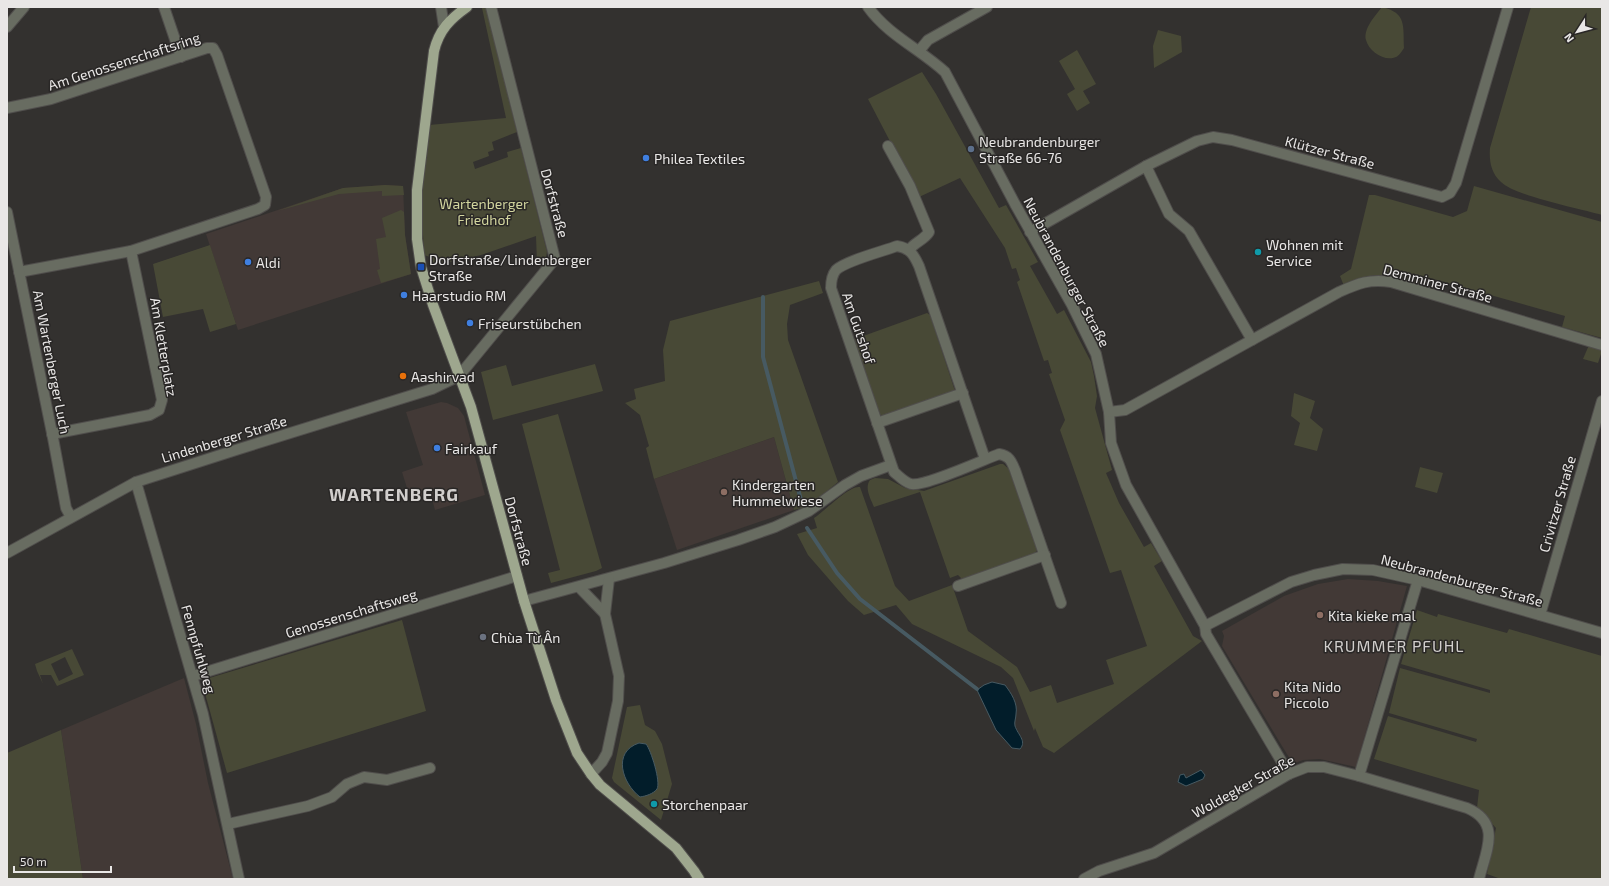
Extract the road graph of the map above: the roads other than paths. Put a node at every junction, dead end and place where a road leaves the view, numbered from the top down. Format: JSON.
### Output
{"nodes":[{"id":1,"x":24,"y":7,"type":"edge"},
{"id":2,"x":164,"y":7,"type":"edge"},
{"id":3,"x":441,"y":7,"type":"edge"},
{"id":4,"x":467,"y":7,"type":"edge"},
{"id":5,"x":491,"y":7,"type":"edge"},
{"id":6,"x":868,"y":7,"type":"edge"},
{"id":7,"x":987,"y":7,"type":"edge"},
{"id":8,"x":1508,"y":7,"type":"edge"},
{"id":9,"x":7,"y":27,"type":"edge"},
{"id":10,"x":444,"y":27,"type":"junction"},
{"id":11,"x":919,"y":51,"type":"junction"},
{"id":12,"x":181,"y":57,"type":"junction"},
{"id":13,"x":7,"y":108,"type":"edge"},
{"id":14,"x":888,"y":146,"type":"dead end"},
{"id":15,"x":1146,"y":166,"type":"junction"},
{"id":16,"x":7,"y":212,"type":"edge"},
{"id":17,"x":1030,"y":232,"type":"junction"},
{"id":18,"x":908,"y":250,"type":"junction"},
{"id":19,"x":131,"y":251,"type":"junction"},
{"id":20,"x":19,"y":272,"type":"junction"},
{"id":21,"x":1252,"y":340,"type":"junction"},
{"id":22,"x":1602,"y":345,"type":"edge"},
{"id":23,"x":459,"y":376,"type":"junction"},
{"id":24,"x":963,"y":393,"type":"junction"},
{"id":25,"x":1602,"y":401,"type":"edge"},
{"id":26,"x":1108,"y":412,"type":"junction"},
{"id":27,"x":877,"y":423,"type":"junction"},
{"id":28,"x":52,"y":434,"type":"junction"},
{"id":29,"x":985,"y":459,"type":"junction"},
{"id":30,"x":891,"y":465,"type":"junction"},
{"id":31,"x":136,"y":482,"type":"junction"},
{"id":32,"x":71,"y":517,"type":"junction"},
{"id":33,"x":7,"y":553,"type":"edge"},
{"id":34,"x":1045,"y":556,"type":"junction"},
{"id":35,"x":517,"y":576,"type":"junction"},
{"id":36,"x":610,"y":579,"type":"junction"},
{"id":37,"x":1418,"y":580,"type":"junction"},
{"id":38,"x":958,"y":586,"type":"dead end"},
{"id":39,"x":579,"y":587,"type":"junction"},
{"id":40,"x":524,"y":601,"type":"junction"},
{"id":41,"x":1061,"y":603,"type":"dead end"},
{"id":42,"x":605,"y":614,"type":"junction"},
{"id":43,"x":1540,"y":615,"type":"junction"},
{"id":44,"x":1205,"y":626,"type":"junction"},
{"id":45,"x":1602,"y":634,"type":"edge"},
{"id":46,"x":192,"y":676,"type":"junction"},
{"id":47,"x":430,"y":768,"type":"dead end"},
{"id":48,"x":591,"y":774,"type":"junction"},
{"id":49,"x":1289,"y":774,"type":"junction"},
{"id":50,"x":1359,"y":776,"type":"junction"},
{"id":51,"x":228,"y":824,"type":"junction"},
{"id":52,"x":239,"y":879,"type":"edge"},
{"id":53,"x":699,"y":879,"type":"edge"},
{"id":54,"x":1084,"y":879,"type":"edge"},
{"id":55,"x":1479,"y":879,"type":"edge"}],
"edges":[{"from":1,"to":9,"type":"street"},
{"from":2,"to":12,"type":"street"},
{"from":3,"to":10,"type":"street"},
{"from":4,"to":10,"type":"main road","name":"Dorfstraße"},
{"from":5,"to":23,"type":"street","name":"Dorfstraße"},
{"from":6,"to":11,"type":"street","name":"Neubrandenburger Straße"},
{"from":7,"to":11,"type":"street"},
{"from":8,"to":15,"type":"street","name":"Klützer Straße"},
{"from":10,"to":23,"type":"main road","name":"Dorfstraße"},
{"from":11,"to":17,"type":"street","name":"Neubrandenburger Straße"},
{"from":12,"to":13,"type":"street","name":"Am Genossenschaftsring"},
{"from":12,"to":19,"type":"street","name":"Am Genossenschaftsring"},
{"from":14,"to":18,"type":"street"},
{"from":15,"to":17,"type":"street","name":"Klützer Straße"},
{"from":15,"to":21,"type":"street"},
{"from":16,"to":20,"type":"street","name":"Am Wartenberger Luch"},
{"from":17,"to":26,"type":"street","name":"Neubrandenburger Straße"},
{"from":18,"to":24,"type":"street"},
{"from":18,"to":27,"type":"street","name":"Am Gutshof"},
{"from":19,"to":20,"type":"street","name":"Am Genossenschaftsring"},
{"from":19,"to":28,"type":"street","name":"Am Kletterplatz"},
{"from":20,"to":28,"type":"street","name":"Am Wartenberger Luch"},
{"from":21,"to":22,"type":"street","name":"Demminer Straße"},
{"from":21,"to":26,"type":"street","name":"Demminer Straße"},
{"from":23,"to":31,"type":"street","name":"Lindenberger Straße"},
{"from":23,"to":35,"type":"main road","name":"Dorfstraße"},
{"from":24,"to":27,"type":"street"},
{"from":24,"to":29,"type":"street"},
{"from":25,"to":43,"type":"street","name":"Crivitzer Straße"},
{"from":26,"to":44,"type":"street","name":"Neubrandenburger Straße"},
{"from":27,"to":30,"type":"street","name":"Am Gutshof"},
{"from":28,"to":32,"type":"street","name":"Am Wartenberger Luch"},
{"from":29,"to":30,"type":"street","name":"Am Gutshof"},
{"from":29,"to":34,"type":"street","name":"Am Gutshof"},
{"from":30,"to":36,"type":"street"},
{"from":31,"to":32,"type":"street","name":"Lindenberger Straße"},
{"from":31,"to":46,"type":"street","name":"Fennpfuhlweg"},
{"from":32,"to":33,"type":"street","name":"Lindenberger Straße"},
{"from":34,"to":38,"type":"street"},
{"from":34,"to":41,"type":"street","name":"Am Gutshof"},
{"from":35,"to":40,"type":"main road","name":"Dorfstraße"},
{"from":35,"to":46,"type":"street","name":"Genossenschaftsweg"},
{"from":36,"to":39,"type":"street"},
{"from":36,"to":42,"type":"street"},
{"from":37,"to":43,"type":"street","name":"Neubrandenburger Straße"},
{"from":37,"to":44,"type":"street","name":"Neubrandenburger Straße"},
{"from":37,"to":50,"type":"street"},
{"from":39,"to":40,"type":"street"},
{"from":39,"to":42,"type":"street"},
{"from":40,"to":48,"type":"main road","name":"Dorfstraße"},
{"from":42,"to":48,"type":"street"},
{"from":43,"to":45,"type":"street","name":"Neubrandenburger Straße"},
{"from":44,"to":49,"type":"street","name":"Neubrandenburger Straße"},
{"from":46,"to":51,"type":"street","name":"Fennpfuhlweg"},
{"from":47,"to":51,"type":"street"},
{"from":48,"to":53,"type":"main road","name":"Dorfstraße"},
{"from":49,"to":50,"type":"street","name":"Woldegker Straße"},
{"from":49,"to":54,"type":"street","name":"Woldegker Straße"},
{"from":50,"to":55,"type":"street","name":"Woldegker Straße"},
{"from":51,"to":52,"type":"street","name":"Fennpfuhlweg"}]}
